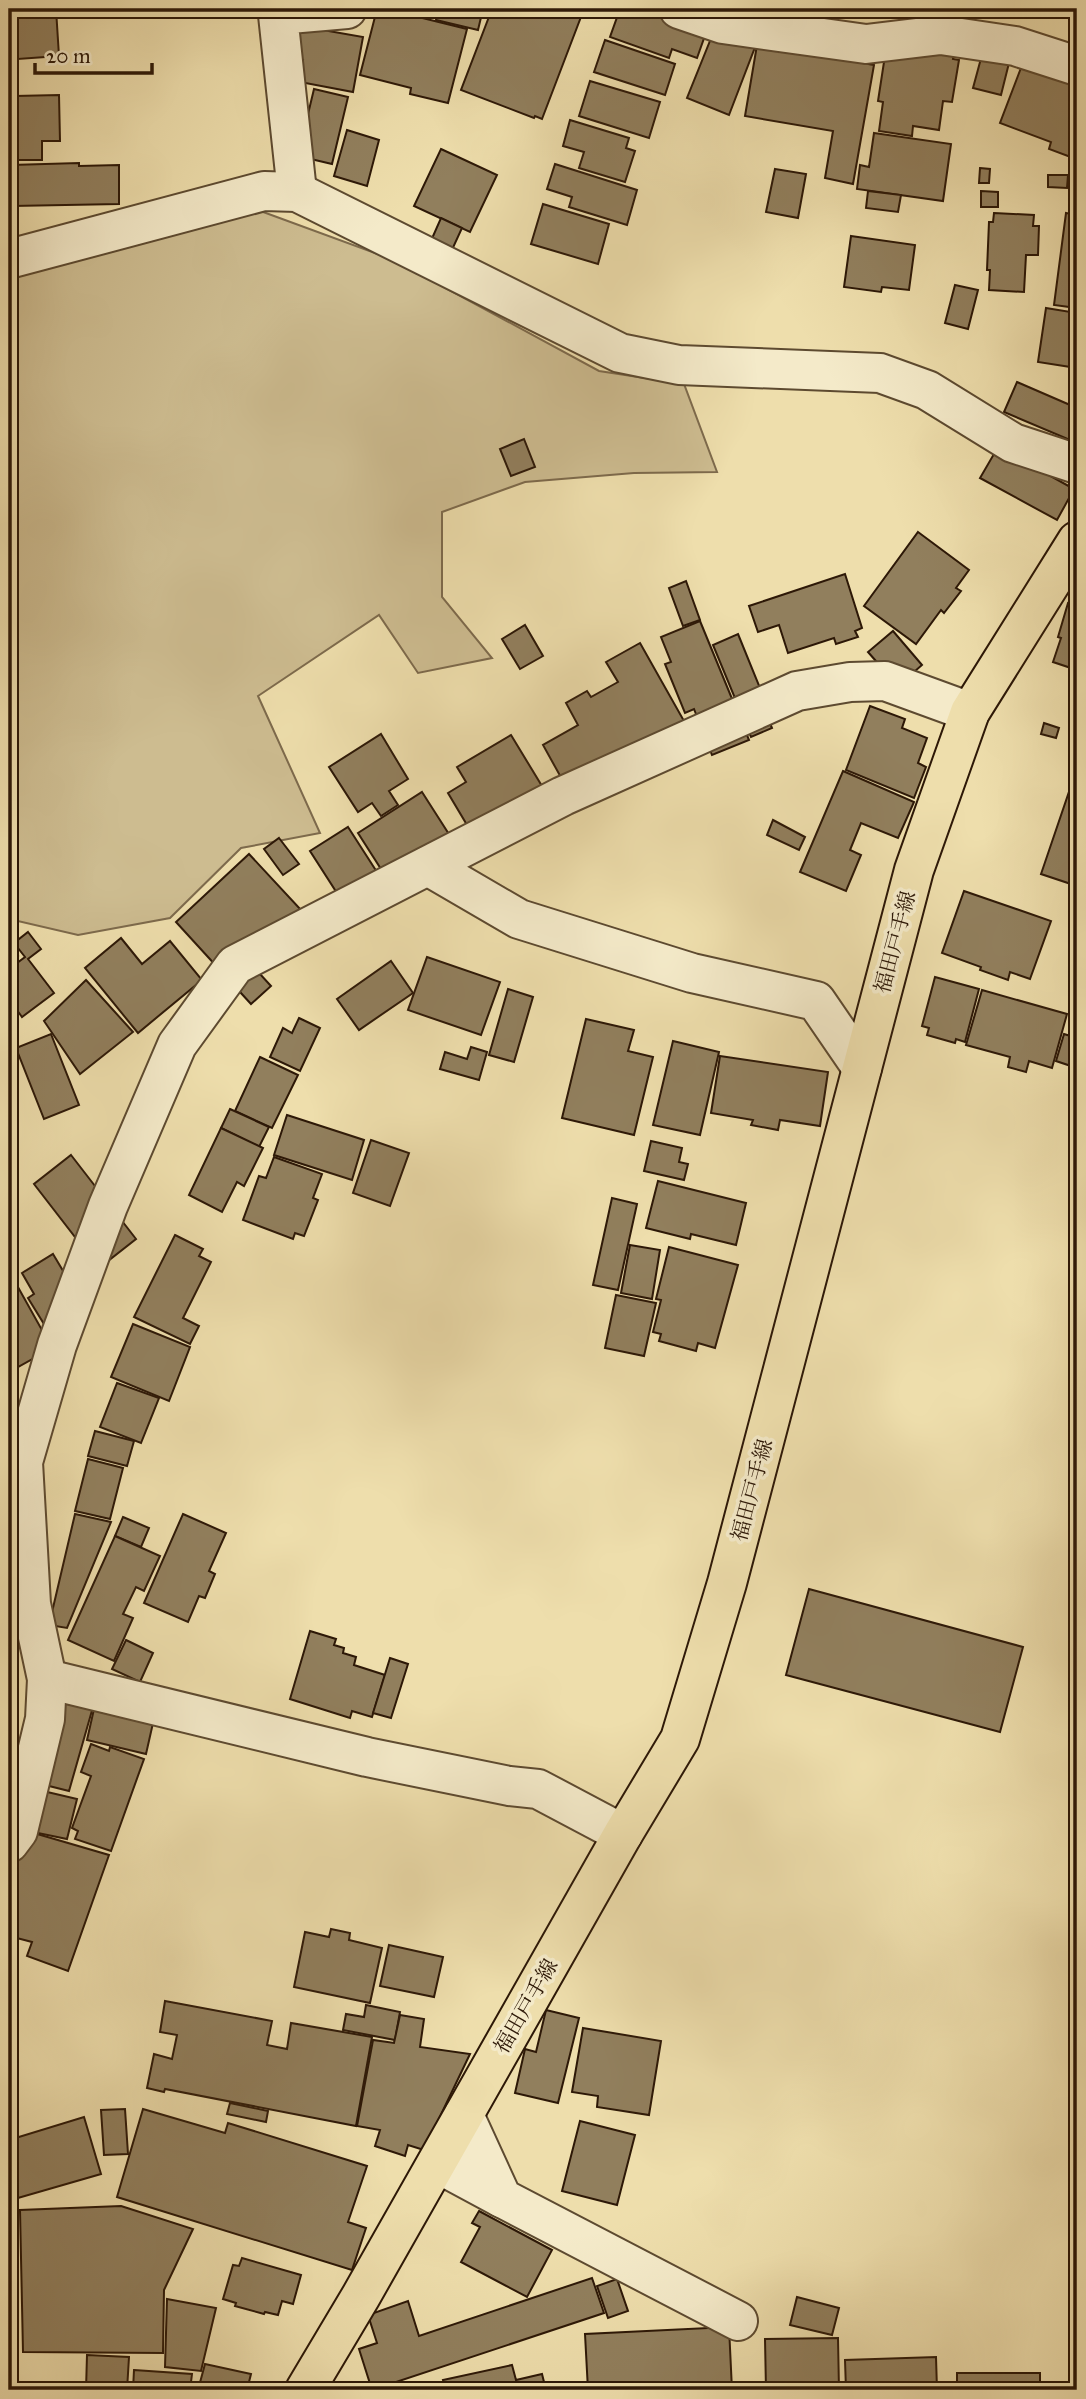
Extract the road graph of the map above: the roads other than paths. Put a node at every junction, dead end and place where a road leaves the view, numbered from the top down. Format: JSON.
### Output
{"nodes":[{"id":1,"x":347,"y":9,"type":"edge"},
{"id":2,"x":679,"y":9,"type":"edge"},
{"id":3,"x":1077,"y":66,"type":"edge"},
{"id":4,"x":298,"y":192,"type":"junction"},
{"id":5,"x":9,"y":259,"type":"edge"},
{"id":6,"x":1077,"y":464,"type":"edge"},
{"id":7,"x":1077,"y":541,"type":"edge"},
{"id":8,"x":970,"y":712,"type":"junction"},
{"id":9,"x":428,"y":866,"type":"junction"},
{"id":10,"x":862,"y":1069,"type":"junction"},
{"id":11,"x":47,"y":1679,"type":"junction"},
{"id":12,"x":623,"y":1833,"type":"junction"},
{"id":13,"x":9,"y":1843,"type":"edge"},
{"id":14,"x":464,"y":2115,"type":"junction"},
{"id":15,"x":437,"y":2163,"type":"junction"},
{"id":16,"x":502,"y":2198,"type":"junction"},
{"id":17,"x":737,"y":2321,"type":"dead end"},
{"id":18,"x":305,"y":2390,"type":"edge"}],
"edges":[{"from":1,"to":4,"type":"street"},
{"from":2,"to":3,"type":"street"},
{"from":4,"to":5,"type":"street"},
{"from":4,"to":6,"type":"street"},
{"from":7,"to":8,"type":"main road","name":"福田戸手線"},
{"from":8,"to":9,"type":"street"},
{"from":8,"to":10,"type":"main road","name":"福田戸手線"},
{"from":9,"to":10,"type":"street"},
{"from":9,"to":11,"type":"street"},
{"from":10,"to":12,"type":"main road","name":"福田戸手線"},
{"from":11,"to":12,"type":"street"},
{"from":11,"to":13,"type":"street"},
{"from":12,"to":14,"type":"main road","name":"福田戸手線"},
{"from":14,"to":15,"type":"main road","name":"福田戸手線"},
{"from":14,"to":16,"type":"street"},
{"from":15,"to":16,"type":"street"},
{"from":15,"to":18,"type":"main road","name":"福田戸手線"},
{"from":16,"to":17,"type":"street"}]}
